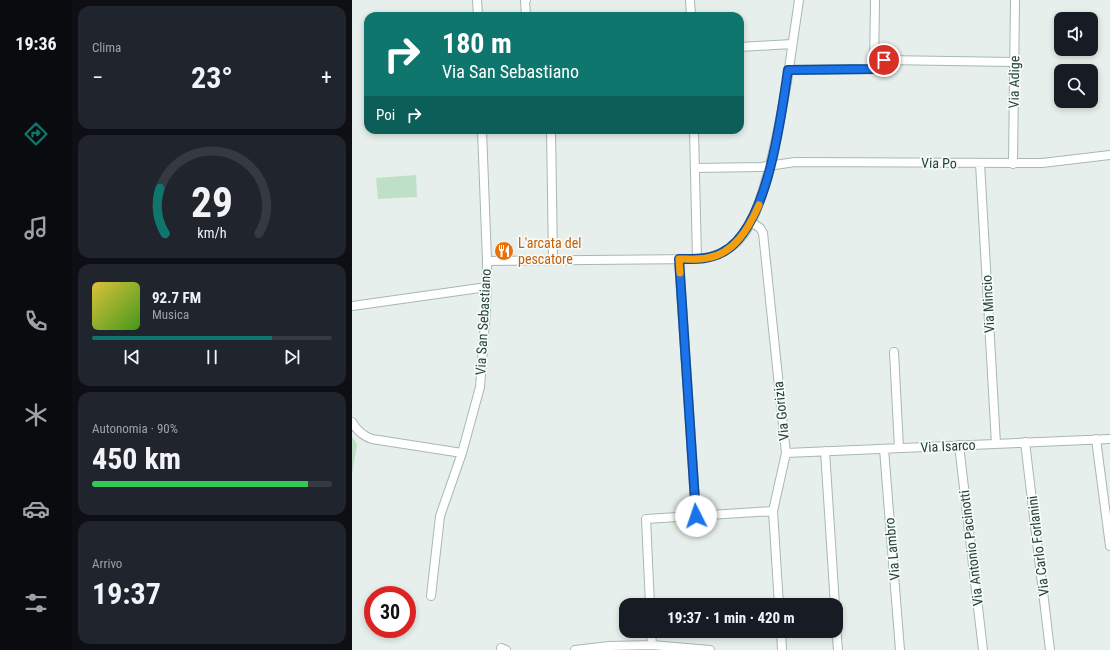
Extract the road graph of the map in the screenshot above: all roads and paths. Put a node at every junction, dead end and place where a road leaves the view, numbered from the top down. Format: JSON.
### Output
{"nodes":[{"id":1,"x":478,"y":0,"type":"edge"},
{"id":2,"x":526,"y":0,"type":"edge"},
{"id":3,"x":690,"y":0,"type":"edge"},
{"id":4,"x":799,"y":0,"type":"edge"},
{"id":5,"x":876,"y":0,"type":"edge"},
{"id":6,"x":1015,"y":0,"type":"edge"},
{"id":7,"x":478,"y":12,"type":"edge"},
{"id":8,"x":526,"y":12,"type":"edge"},
{"id":9,"x":690,"y":12,"type":"edge"},
{"id":10,"x":792,"y":44,"type":"junction"},
{"id":11,"x":744,"y":47,"type":"edge"},
{"id":12,"x":1015,"y":62,"type":"junction"},
{"id":13,"x":874,"y":69,"type":"junction"},
{"id":14,"x":788,"y":70,"type":"junction"},
{"id":15,"x":482,"y":134,"type":"edge"},
{"id":16,"x":551,"y":134,"type":"edge"},
{"id":17,"x":694,"y":134,"type":"edge"},
{"id":18,"x":1109,"y":155,"type":"edge"},
{"id":19,"x":980,"y":164,"type":"junction"},
{"id":20,"x":1013,"y":164,"type":"junction"},
{"id":21,"x":771,"y":166,"type":"junction"},
{"id":22,"x":695,"y":168,"type":"junction"},
{"id":23,"x":751,"y":222,"type":"junction"},
{"id":24,"x":679,"y":259,"type":"junction"},
{"id":25,"x":697,"y":259,"type":"junction"},
{"id":26,"x":553,"y":260,"type":"junction"},
{"id":27,"x":486,"y":261,"type":"junction"},
{"id":28,"x":486,"y":287,"type":"junction"},
{"id":29,"x":352,"y":306,"type":"edge"},
{"id":30,"x":894,"y":352,"type":"dead end"},
{"id":31,"x":352,"y":422,"type":"edge"},
{"id":32,"x":1110,"y":438,"type":"edge"},
{"id":33,"x":1096,"y":439,"type":"junction"},
{"id":34,"x":1025,"y":442,"type":"junction"},
{"id":35,"x":996,"y":444,"type":"junction"},
{"id":36,"x":959,"y":445,"type":"junction"},
{"id":37,"x":899,"y":448,"type":"junction"},
{"id":38,"x":884,"y":449,"type":"junction"},
{"id":39,"x":825,"y":451,"type":"junction"},
{"id":40,"x":462,"y":453,"type":"junction"},
{"id":41,"x":786,"y":453,"type":"junction"},
{"id":42,"x":774,"y":511,"type":"junction"},
{"id":43,"x":696,"y":516,"type":"junction"},
{"id":44,"x":1110,"y":546,"type":"edge"},
{"id":45,"x":430,"y":596,"type":"dead end"},
{"id":46,"x":650,"y":598,"type":"edge"},
{"id":47,"x":780,"y":598,"type":"edge"},
{"id":48,"x":835,"y":598,"type":"edge"},
{"id":49,"x":652,"y":638,"type":"edge"},
{"id":50,"x":781,"y":638,"type":"edge"},
{"id":51,"x":837,"y":638,"type":"edge"},
{"id":52,"x":652,"y":645,"type":"junction"},
{"id":53,"x":609,"y":648,"type":"edge"},
{"id":54,"x":575,"y":650,"type":"edge"},
{"id":55,"x":710,"y":650,"type":"edge"},
{"id":56,"x":782,"y":650,"type":"edge"},
{"id":57,"x":838,"y":650,"type":"edge"},
{"id":58,"x":900,"y":650,"type":"edge"},
{"id":59,"x":983,"y":650,"type":"edge"},
{"id":60,"x":1050,"y":650,"type":"edge"}],
"edges":[{"from":1,"to":7,"type":"street"},
{"from":2,"to":8,"type":"street"},
{"from":3,"to":9,"type":"street"},
{"from":4,"to":10,"type":"street","name":"Via San Sebastiano"},
{"from":5,"to":13,"type":"street"},
{"from":6,"to":12,"type":"street","name":"Via Adige"},
{"from":10,"to":11,"type":"street"},
{"from":10,"to":14,"type":"street","name":"Via San Sebastiano"},
{"from":12,"to":13,"type":"street"},
{"from":12,"to":20,"type":"street","name":"Via Adige"},
{"from":13,"to":14,"type":"street"},
{"from":14,"to":21,"type":"street","name":"Via San Sebastiano"},
{"from":15,"to":27,"type":"street"},
{"from":16,"to":26,"type":"street"},
{"from":17,"to":22,"type":"street"},
{"from":18,"to":20,"type":"street","name":"Via Po"},
{"from":19,"to":20,"type":"street","name":"Via Po"},
{"from":19,"to":21,"type":"street","name":"Via Po"},
{"from":19,"to":35,"type":"street","name":"Via Mincio"},
{"from":21,"to":22,"type":"street","name":"Via Po"},
{"from":21,"to":23,"type":"street","name":"Via San Sebastiano"},
{"from":22,"to":25,"type":"street"},
{"from":23,"to":25,"type":"street","name":"Via San Sebastiano"},
{"from":23,"to":41,"type":"street","name":"Via Gorizia"},
{"from":24,"to":25,"type":"street","name":"Via San Sebastiano"},
{"from":24,"to":26,"type":"street","name":"Via San Sebastiano"},
{"from":24,"to":43,"type":"street"},
{"from":26,"to":27,"type":"street","name":"Via San Sebastiano"},
{"from":27,"to":28,"type":"street","name":"Via San Sebastiano"},
{"from":28,"to":29,"type":"street"},
{"from":28,"to":40,"type":"street","name":"Via San Sebastiano"},
{"from":30,"to":37,"type":"street"},
{"from":31,"to":40,"type":"street"},
{"from":32,"to":33,"type":"street","name":"Via Isarco"},
{"from":33,"to":34,"type":"street","name":"Via Isarco"},
{"from":33,"to":44,"type":"street"},
{"from":34,"to":35,"type":"street","name":"Via Isarco"},
{"from":34,"to":60,"type":"street","name":"Via Carlo Forlanini"},
{"from":35,"to":36,"type":"street","name":"Via Isarco"},
{"from":36,"to":37,"type":"street","name":"Via Isarco"},
{"from":36,"to":59,"type":"street","name":"Via Antonio Pacinotti"},
{"from":37,"to":38,"type":"street","name":"Via Isarco"},
{"from":38,"to":39,"type":"street","name":"Via Isarco"},
{"from":38,"to":58,"type":"street","name":"Via Lambro"},
{"from":39,"to":41,"type":"street","name":"Via Isarco"},
{"from":39,"to":48,"type":"street"},
{"from":40,"to":45,"type":"street","name":"Via San Sebastiano"},
{"from":41,"to":42,"type":"street","name":"Via Gorizia"},
{"from":42,"to":43,"type":"street"},
{"from":42,"to":47,"type":"street","name":"Via Gorizia"},
{"from":43,"to":46,"type":"street"},
{"from":49,"to":52,"type":"street"},
{"from":50,"to":56,"type":"street"},
{"from":51,"to":57,"type":"street"},
{"from":52,"to":53,"type":"street"},
{"from":52,"to":55,"type":"street"},
{"from":53,"to":54,"type":"street"}]}
